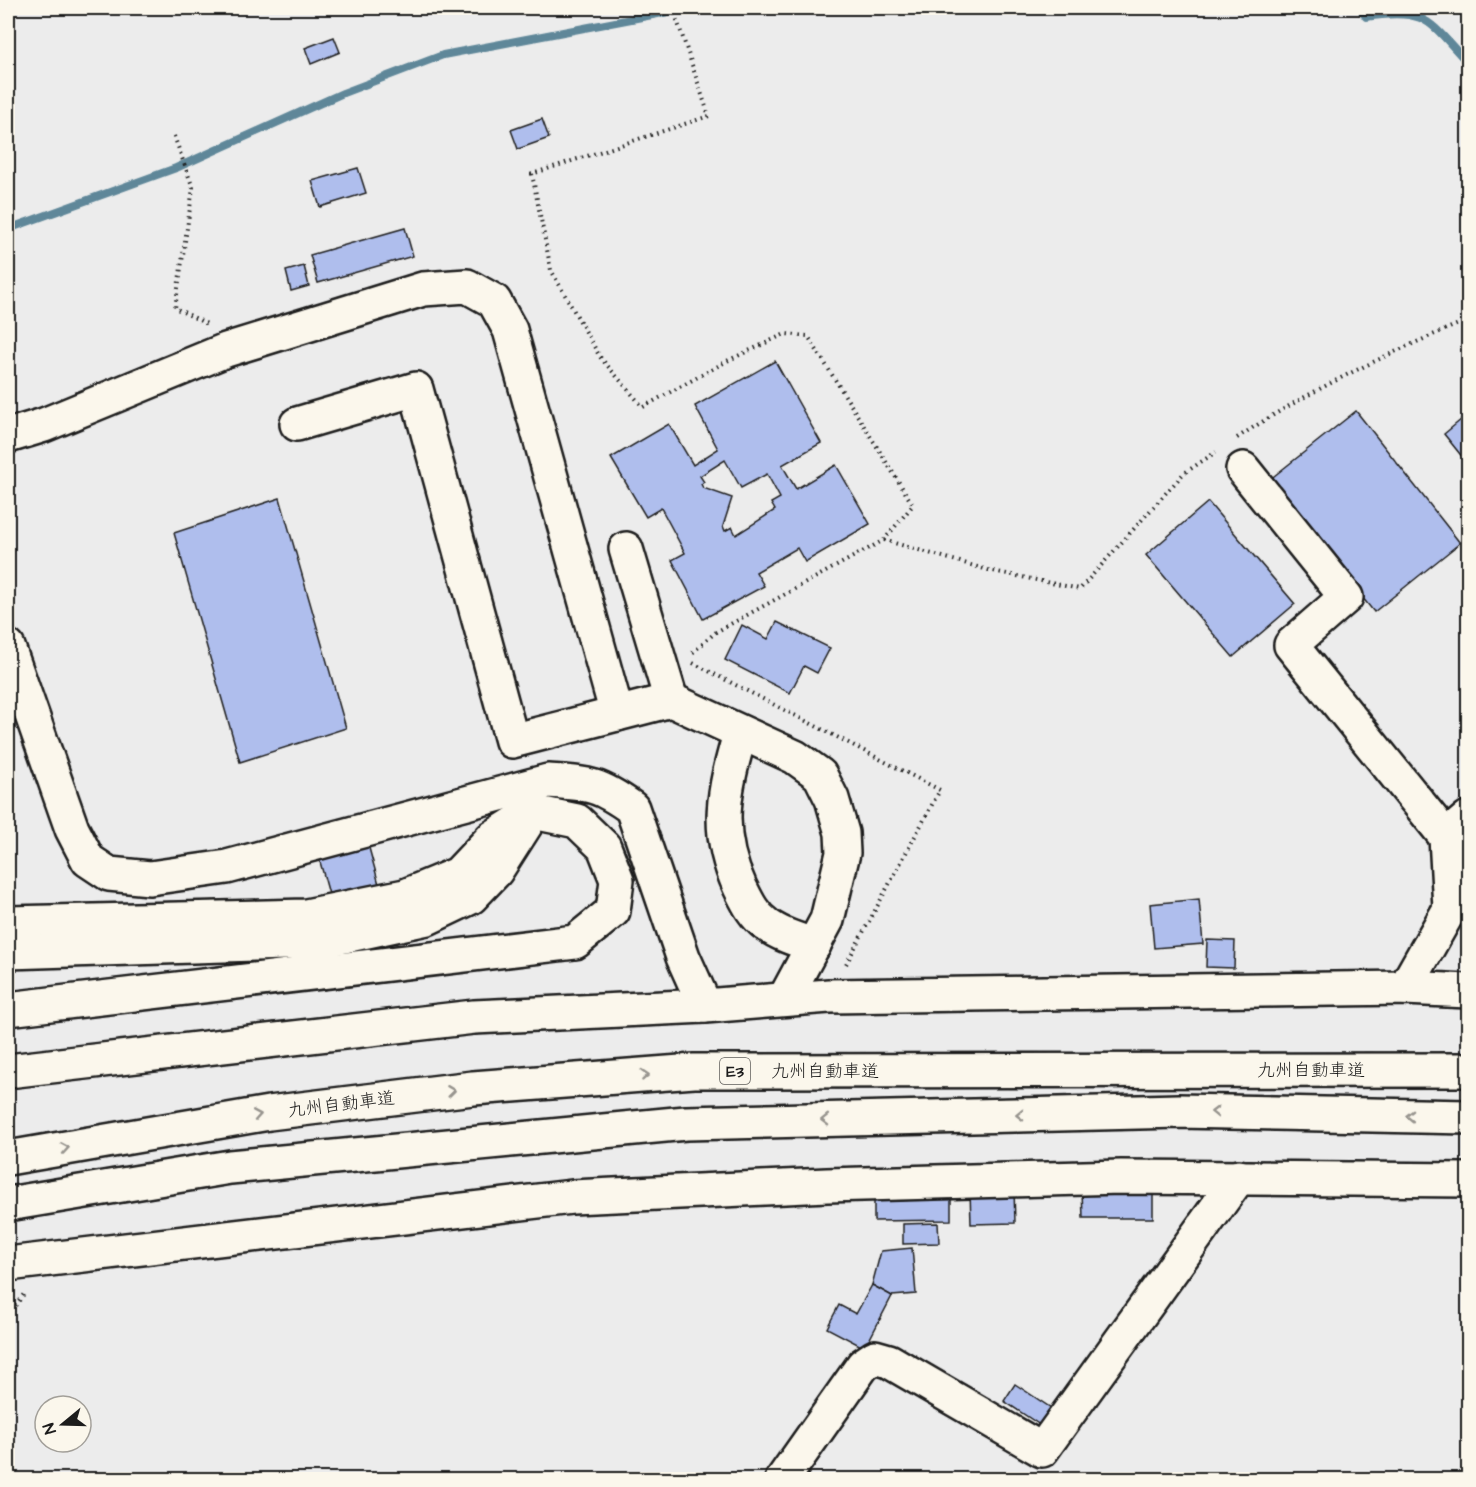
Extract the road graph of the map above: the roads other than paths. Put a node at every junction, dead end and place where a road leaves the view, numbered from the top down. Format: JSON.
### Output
{"nodes":[{"id":1,"x":297,"y":424,"type":"dead end"},
{"id":2,"x":8,"y":436,"type":"edge"},
{"id":3,"x":1232,"y":453,"type":"road end"},
{"id":4,"x":626,"y":549,"type":"dead end"},
{"id":5,"x":8,"y":647,"type":"edge"},
{"id":6,"x":671,"y":700,"type":"junction"},
{"id":7,"x":617,"y":714,"type":"junction"},
{"id":8,"x":740,"y":734,"type":"junction"},
{"id":9,"x":533,"y":812,"type":"junction"},
{"id":10,"x":1457,"y":827,"type":"edge"},
{"id":11,"x":1468,"y":877,"type":"edge"},
{"id":12,"x":1450,"y":908,"type":"junction"},
{"id":13,"x":8,"y":923,"type":"edge"},
{"id":14,"x":814,"y":945,"type":"junction"},
{"id":15,"x":8,"y":952,"type":"edge"},
{"id":16,"x":1405,"y":988,"type":"junction"},
{"id":17,"x":1468,"y":991,"type":"edge"},
{"id":18,"x":785,"y":998,"type":"junction"},
{"id":19,"x":705,"y":1006,"type":"junction"},
{"id":20,"x":8,"y":1009,"type":"edge"},
{"id":21,"x":1468,"y":1070,"type":"edge"},
{"id":22,"x":8,"y":1071,"type":"edge"},
{"id":23,"x":1468,"y":1117,"type":"edge"},
{"id":24,"x":8,"y":1158,"type":"edge"},
{"id":25,"x":1239,"y":1177,"type":"junction"},
{"id":26,"x":1468,"y":1180,"type":"edge"},
{"id":27,"x":8,"y":1204,"type":"edge"},
{"id":28,"x":8,"y":1264,"type":"edge"},
{"id":29,"x":782,"y":1479,"type":"edge"}],
"edges":[{"from":1,"to":7,"type":"main road"},
{"from":2,"to":7,"type":"main road"},
{"from":3,"to":10,"type":"main road"},
{"from":4,"to":6,"type":"main road"},
{"from":5,"to":19,"type":"main road"},
{"from":6,"to":7,"type":"main road"},
{"from":6,"to":8,"type":"main road"},
{"from":8,"to":14,"type":"main road"},
{"from":8,"to":14,"type":"main road"},
{"from":9,"to":13,"type":"main road"},
{"from":9,"to":15,"type":"main road"},
{"from":9,"to":20,"type":"main road"},
{"from":10,"to":12,"type":"main road"},
{"from":11,"to":12,"type":"main road"},
{"from":12,"to":16,"type":"main road"},
{"from":14,"to":18,"type":"main road"},
{"from":16,"to":17,"type":"main road"},
{"from":16,"to":18,"type":"main road"},
{"from":18,"to":19,"type":"main road"},
{"from":19,"to":22,"type":"main road"},
{"from":24,"to":21,"type":"main road","name":"九州自動車道","number":"E3","one_way":true},
{"from":23,"to":27,"type":"main road","one_way":true},
{"from":25,"to":26,"type":"main road"},
{"from":25,"to":28,"type":"main road"},
{"from":25,"to":29,"type":"main road"}]}
